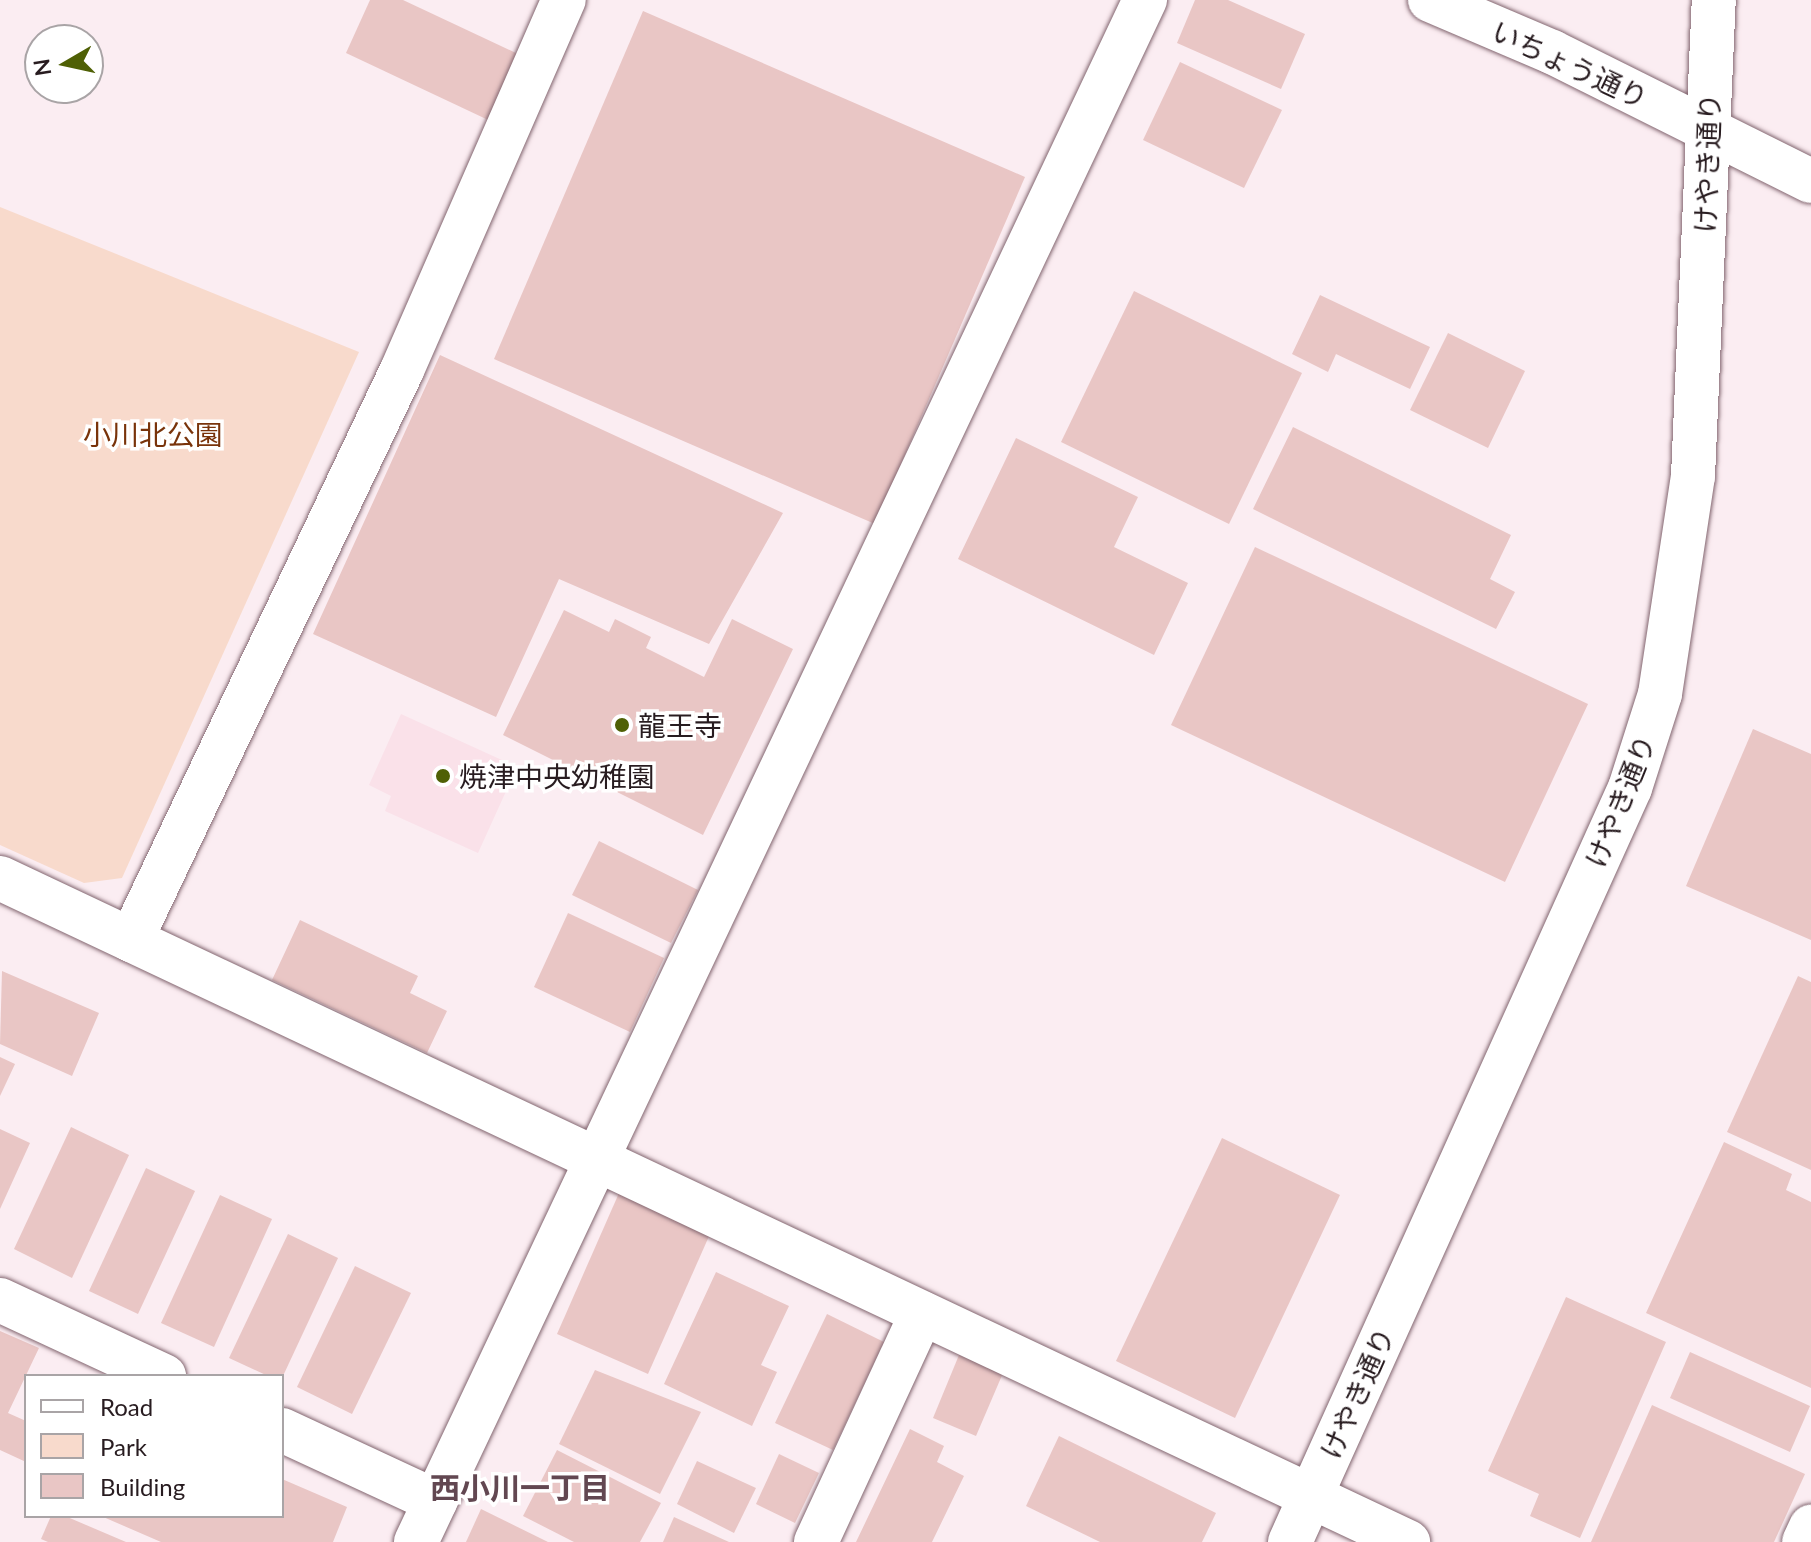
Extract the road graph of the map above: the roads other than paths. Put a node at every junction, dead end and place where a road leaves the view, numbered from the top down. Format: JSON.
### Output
{"nodes":[{"id":1,"x":564,"y":0,"type":"edge"},
{"id":2,"x":1145,"y":0,"type":"edge"},
{"id":3,"x":1430,"y":0,"type":"edge"},
{"id":4,"x":1714,"y":0,"type":"edge"},
{"id":5,"x":1709,"y":130,"type":"junction"},
{"id":6,"x":1811,"y":181,"type":"edge"},
{"id":7,"x":0,"y":878,"type":"edge"},
{"id":8,"x":131,"y":940,"type":"junction"},
{"id":9,"x":601,"y":1161,"type":"junction"},
{"id":10,"x":0,"y":1300,"type":"edge"},
{"id":11,"x":922,"y":1313,"type":"junction"},
{"id":12,"x":160,"y":1374,"type":"edge"},
{"id":13,"x":284,"y":1431,"type":"edge"},
{"id":14,"x":1311,"y":1497,"type":"junction"},
{"id":15,"x":435,"y":1501,"type":"junction"},
{"id":16,"x":1811,"y":1527,"type":"edge"},
{"id":17,"x":416,"y":1542,"type":"edge"},
{"id":18,"x":816,"y":1542,"type":"edge"},
{"id":19,"x":1290,"y":1542,"type":"edge"},
{"id":20,"x":1408,"y":1542,"type":"edge"},
{"id":21,"x":1804,"y":1542,"type":"edge"}],
"edges":[{"from":1,"to":8,"type":"street"},
{"from":2,"to":9,"type":"street"},
{"from":3,"to":5,"type":"street","name":"いちょう通り"},
{"from":4,"to":5,"type":"street","name":"けやき通り"},
{"from":5,"to":6,"type":"street","name":"いちょう通り"},
{"from":5,"to":14,"type":"street","name":"けやき通り"},
{"from":7,"to":8,"type":"street"},
{"from":8,"to":9,"type":"street"},
{"from":9,"to":11,"type":"street"},
{"from":9,"to":15,"type":"street"},
{"from":10,"to":12,"type":"street"},
{"from":11,"to":14,"type":"street"},
{"from":11,"to":18,"type":"street"},
{"from":13,"to":15,"type":"street"},
{"from":14,"to":19,"type":"street","name":"けやき通り"},
{"from":14,"to":20,"type":"street"},
{"from":15,"to":17,"type":"street"},
{"from":16,"to":21,"type":"street"}]}
